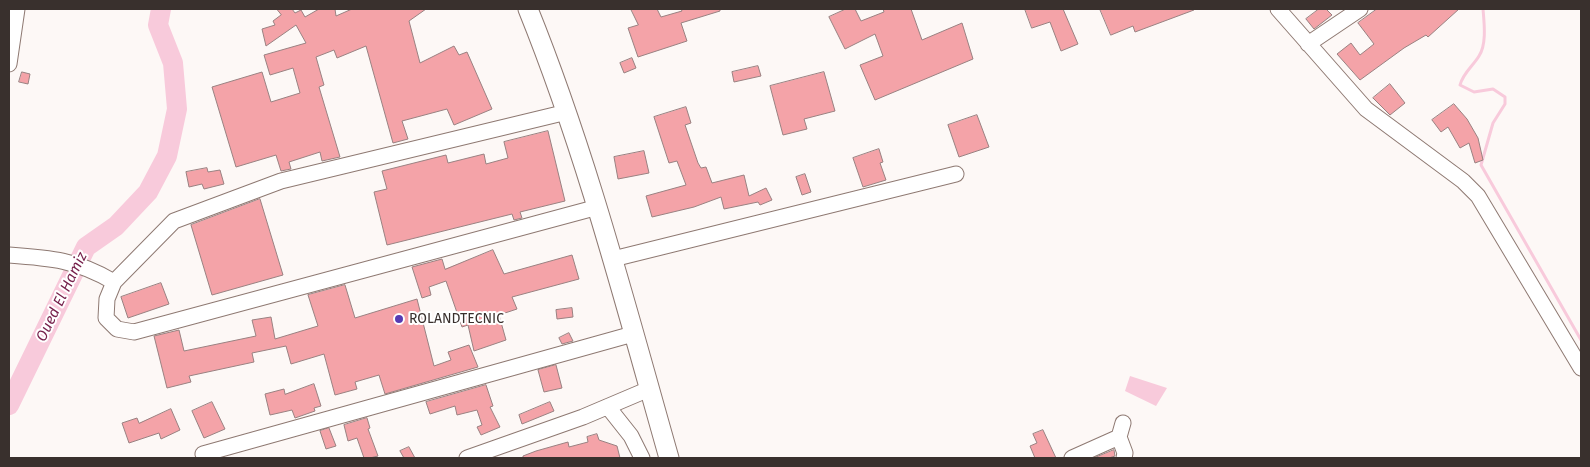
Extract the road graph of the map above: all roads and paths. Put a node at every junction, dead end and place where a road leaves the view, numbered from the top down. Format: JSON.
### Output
{"nodes":[{"id":1,"x":17,"y":9,"type":"edge"},
{"id":2,"x":528,"y":9,"type":"edge"},
{"id":3,"x":1278,"y":9,"type":"edge"},
{"id":4,"x":1360,"y":9,"type":"edge"},
{"id":5,"x":1308,"y":44,"type":"junction"},
{"id":6,"x":9,"y":64,"type":"edge"},
{"id":7,"x":568,"y":112,"type":"junction"},
{"id":8,"x":956,"y":174,"type":"dead end"},
{"id":9,"x":598,"y":207,"type":"junction"},
{"id":10,"x":9,"y":255,"type":"edge"},
{"id":11,"x":613,"y":259,"type":"junction"},
{"id":12,"x":114,"y":282,"type":"junction"},
{"id":13,"x":633,"y":334,"type":"junction"},
{"id":14,"x":1581,"y":368,"type":"edge"},
{"id":15,"x":649,"y":389,"type":"junction"},
{"id":16,"x":608,"y":407,"type":"junction"},
{"id":17,"x":1123,"y":422,"type":"dead end"},
{"id":18,"x":1118,"y":438,"type":"junction"},
{"id":19,"x":203,"y":454,"type":"dead end"},
{"id":20,"x":467,"y":458,"type":"edge"},
{"id":21,"x":642,"y":458,"type":"edge"},
{"id":22,"x":669,"y":458,"type":"edge"},
{"id":23,"x":1072,"y":458,"type":"edge"},
{"id":24,"x":1124,"y":458,"type":"edge"}],
"edges":[{"from":1,"to":6,"type":"street"},
{"from":2,"to":7,"type":"main road"},
{"from":3,"to":5,"type":"street"},
{"from":4,"to":5,"type":"street"},
{"from":5,"to":14,"type":"street"},
{"from":7,"to":9,"type":"main road"},
{"from":7,"to":12,"type":"street"},
{"from":8,"to":11,"type":"street"},
{"from":9,"to":11,"type":"main road"},
{"from":9,"to":12,"type":"street"},
{"from":10,"to":12,"type":"street"},
{"from":11,"to":13,"type":"main road"},
{"from":13,"to":15,"type":"main road"},
{"from":13,"to":19,"type":"street"},
{"from":15,"to":16,"type":"street"},
{"from":15,"to":22,"type":"main road"},
{"from":16,"to":20,"type":"street"},
{"from":16,"to":21,"type":"street"},
{"from":17,"to":18,"type":"street"},
{"from":18,"to":23,"type":"street"},
{"from":18,"to":24,"type":"street"}]}
